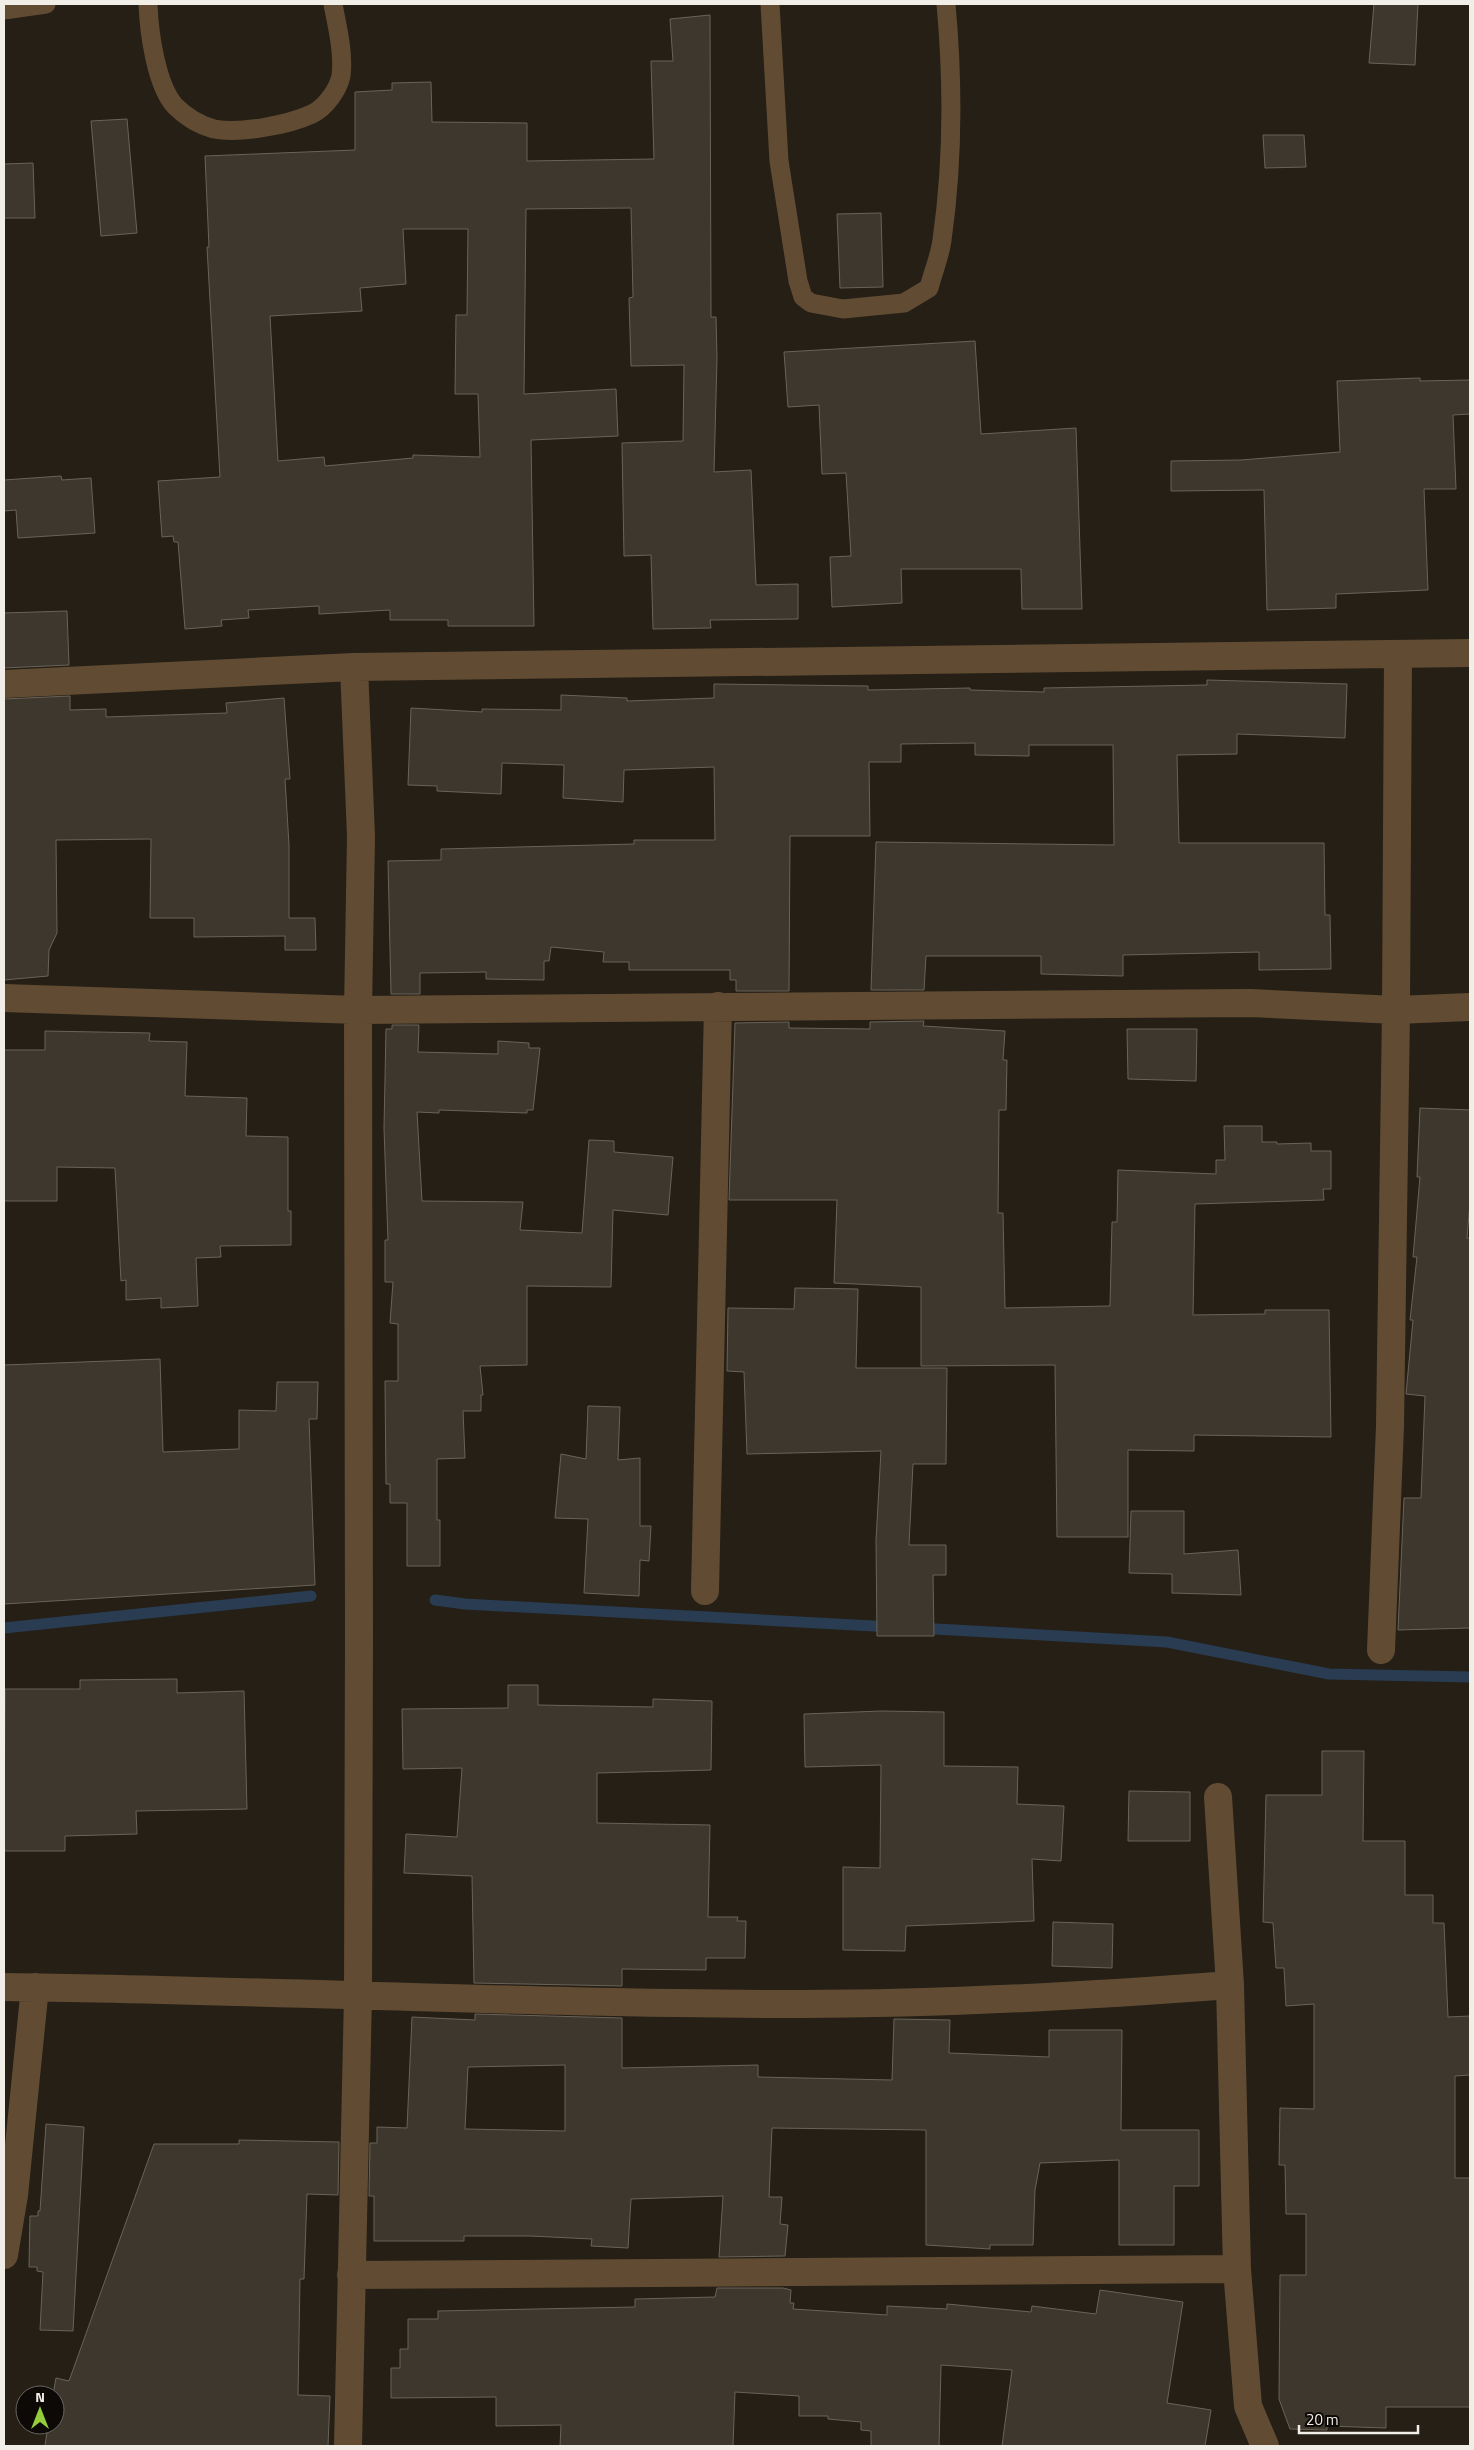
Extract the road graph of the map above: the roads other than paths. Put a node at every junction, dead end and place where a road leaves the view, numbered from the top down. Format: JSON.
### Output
{"nodes":[{"id":1,"x":46,"y":4,"type":"edge"},
{"id":2,"x":148,"y":4,"type":"edge"},
{"id":3,"x":333,"y":4,"type":"edge"},
{"id":4,"x":770,"y":4,"type":"edge"},
{"id":5,"x":946,"y":4,"type":"edge"},
{"id":6,"x":4,"y":10,"type":"edge"},
{"id":7,"x":1470,"y":653,"type":"edge"},
{"id":8,"x":1398,"y":654,"type":"junction"},
{"id":9,"x":354,"y":668,"type":"junction"},
{"id":10,"x":4,"y":684,"type":"edge"},
{"id":11,"x":4,"y":998,"type":"edge"},
{"id":12,"x":718,"y":1006,"type":"junction"},
{"id":13,"x":1470,"y":1007,"type":"edge"},
{"id":14,"x":358,"y":1010,"type":"junction"},
{"id":15,"x":1396,"y":1010,"type":"junction"},
{"id":16,"x":705,"y":1591,"type":"dead end"},
{"id":17,"x":1381,"y":1650,"type":"dead end"},
{"id":18,"x":1218,"y":1797,"type":"dead end"},
{"id":19,"x":1230,"y":1985,"type":"junction"},
{"id":20,"x":4,"y":1987,"type":"edge"},
{"id":21,"x":35,"y":1987,"type":"junction"},
{"id":22,"x":358,"y":1995,"type":"junction"},
{"id":23,"x":4,"y":2255,"type":"edge"},
{"id":24,"x":1237,"y":2270,"type":"junction"},
{"id":25,"x":351,"y":2275,"type":"junction"},
{"id":26,"x":348,"y":2446,"type":"edge"},
{"id":27,"x":1265,"y":2446,"type":"edge"}],
"edges":[{"from":1,"to":6,"type":"lane"},
{"from":2,"to":3,"type":"lane"},
{"from":4,"to":5,"type":"lane"},
{"from":7,"to":8,"type":"street"},
{"from":8,"to":9,"type":"street"},
{"from":8,"to":15,"type":"street"},
{"from":9,"to":10,"type":"street"},
{"from":9,"to":14,"type":"street"},
{"from":11,"to":14,"type":"street"},
{"from":12,"to":14,"type":"street"},
{"from":12,"to":15,"type":"street"},
{"from":12,"to":16,"type":"street"},
{"from":13,"to":15,"type":"street"},
{"from":14,"to":22,"type":"street"},
{"from":15,"to":17,"type":"street"},
{"from":18,"to":19,"type":"street"},
{"from":19,"to":22,"type":"street"},
{"from":19,"to":24,"type":"street"},
{"from":20,"to":21,"type":"street"},
{"from":21,"to":22,"type":"street"},
{"from":21,"to":23,"type":"street"},
{"from":22,"to":25,"type":"street"},
{"from":24,"to":25,"type":"street"},
{"from":24,"to":27,"type":"street"},
{"from":25,"to":26,"type":"street"}]}
